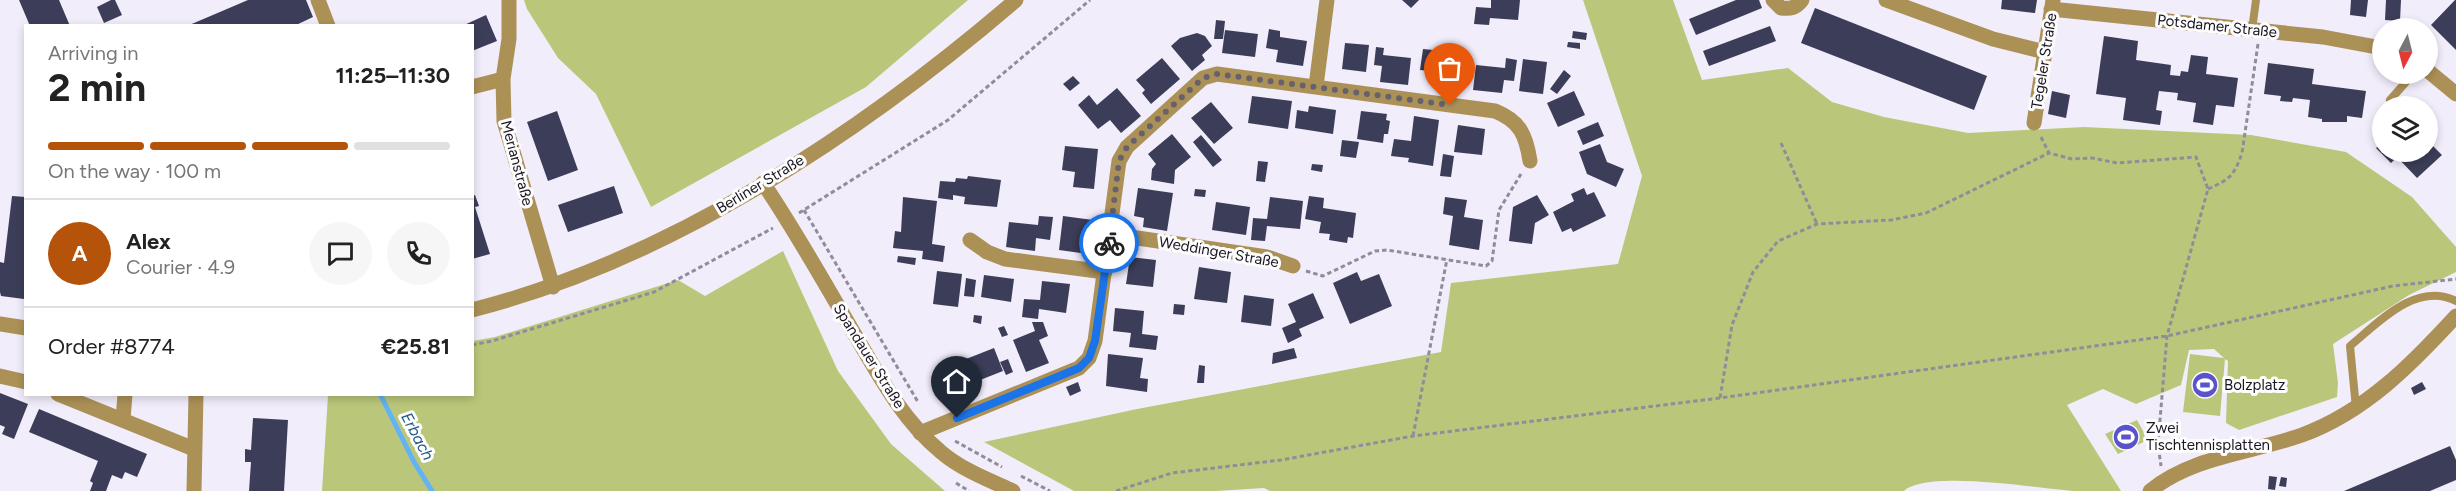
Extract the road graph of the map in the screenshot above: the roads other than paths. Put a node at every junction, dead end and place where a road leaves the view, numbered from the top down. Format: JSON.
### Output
{"nodes":[{"id":1,"x":318,"y":0,"type":"edge"},
{"id":2,"x":509,"y":0,"type":"edge"},
{"id":3,"x":1016,"y":0,"type":"edge"},
{"id":4,"x":1327,"y":0,"type":"edge"},
{"id":5,"x":1802,"y":0,"type":"edge"},
{"id":6,"x":1886,"y":0,"type":"edge"},
{"id":7,"x":2256,"y":0,"type":"edge"},
{"id":8,"x":1777,"y":4,"type":"edge"},
{"id":9,"x":2052,"y":5,"type":"edge"},
{"id":10,"x":327,"y":24,"type":"edge"},
{"id":11,"x":2256,"y":30,"type":"junction"},
{"id":12,"x":2372,"y":46,"type":"edge"},
{"id":13,"x":2046,"y":52,"type":"junction"},
{"id":14,"x":503,"y":79,"type":"junction"},
{"id":15,"x":2438,"y":79,"type":"edge"},
{"id":16,"x":2404,"y":84,"type":"edge"},
{"id":17,"x":474,"y":86,"type":"edge"},
{"id":18,"x":1316,"y":86,"type":"junction"},
{"id":19,"x":2456,"y":94,"type":"edge"},
{"id":20,"x":2394,"y":96,"type":"edge"},
{"id":21,"x":2034,"y":123,"type":"road end"},
{"id":22,"x":1530,"y":161,"type":"road end"},
{"id":23,"x":763,"y":183,"type":"junction"},
{"id":24,"x":1110,"y":234,"type":"junction"},
{"id":25,"x":970,"y":240,"type":"dead end"},
{"id":26,"x":1293,"y":266,"type":"road end"},
{"id":27,"x":1106,"y":272,"type":"junction"},
{"id":28,"x":553,"y":286,"type":"junction"},
{"id":29,"x":2456,"y":301,"type":"edge"},
{"id":30,"x":474,"y":309,"type":"edge"},
{"id":31,"x":2456,"y":316,"type":"edge"},
{"id":32,"x":0,"y":324,"type":"edge"},
{"id":33,"x":24,"y":328,"type":"edge"},
{"id":34,"x":0,"y":376,"type":"edge"},
{"id":35,"x":24,"y":382,"type":"edge"},
{"id":36,"x":63,"y":396,"type":"edge"},
{"id":37,"x":125,"y":396,"type":"edge"},
{"id":38,"x":196,"y":396,"type":"edge"},
{"id":39,"x":2356,"y":408,"type":"junction"},
{"id":40,"x":123,"y":420,"type":"junction"},
{"id":41,"x":920,"y":433,"type":"junction"},
{"id":42,"x":194,"y":449,"type":"junction"},
{"id":43,"x":194,"y":491,"type":"edge"},
{"id":44,"x":1013,"y":491,"type":"edge"},
{"id":45,"x":2150,"y":491,"type":"edge"}],
"edges":[{"from":1,"to":10,"type":"street"},
{"from":2,"to":14,"type":"street","name":"Merianstraße"},
{"from":3,"to":23,"type":"street","name":"Berliner Straße"},
{"from":4,"to":18,"type":"street"},
{"from":5,"to":8,"type":"street"},
{"from":6,"to":13,"type":"street"},
{"from":7,"to":11,"type":"lane"},
{"from":9,"to":11,"type":"street","name":"Potsdamer Straße"},
{"from":9,"to":13,"type":"street","name":"Tegeler Straße"},
{"from":11,"to":12,"type":"street","name":"Potsdamer Straße"},
{"from":13,"to":21,"type":"street","name":"Tegeler Straße"},
{"from":14,"to":17,"type":"street"},
{"from":14,"to":28,"type":"street","name":"Merianstraße"},
{"from":15,"to":19,"type":"street"},
{"from":16,"to":20,"type":"lane"},
{"from":18,"to":22,"type":"street"},
{"from":18,"to":24,"type":"street"},
{"from":23,"to":28,"type":"street","name":"Berliner Straße"},
{"from":23,"to":41,"type":"street","name":"Spandauer Straße"},
{"from":24,"to":26,"type":"street","name":"Weddinger Straße"},
{"from":24,"to":27,"type":"street"},
{"from":25,"to":27,"type":"street"},
{"from":27,"to":41,"type":"street"},
{"from":28,"to":30,"type":"street","name":"Berliner Straße"},
{"from":29,"to":39,"type":"lane"},
{"from":31,"to":39,"type":"street"},
{"from":32,"to":33,"type":"street"},
{"from":34,"to":35,"type":"street"},
{"from":36,"to":40,"type":"street"},
{"from":37,"to":40,"type":"street"},
{"from":38,"to":42,"type":"street"},
{"from":39,"to":45,"type":"street"},
{"from":40,"to":42,"type":"street"},
{"from":41,"to":44,"type":"street","name":"Spandauer Straße"},
{"from":42,"to":43,"type":"street"}]}
